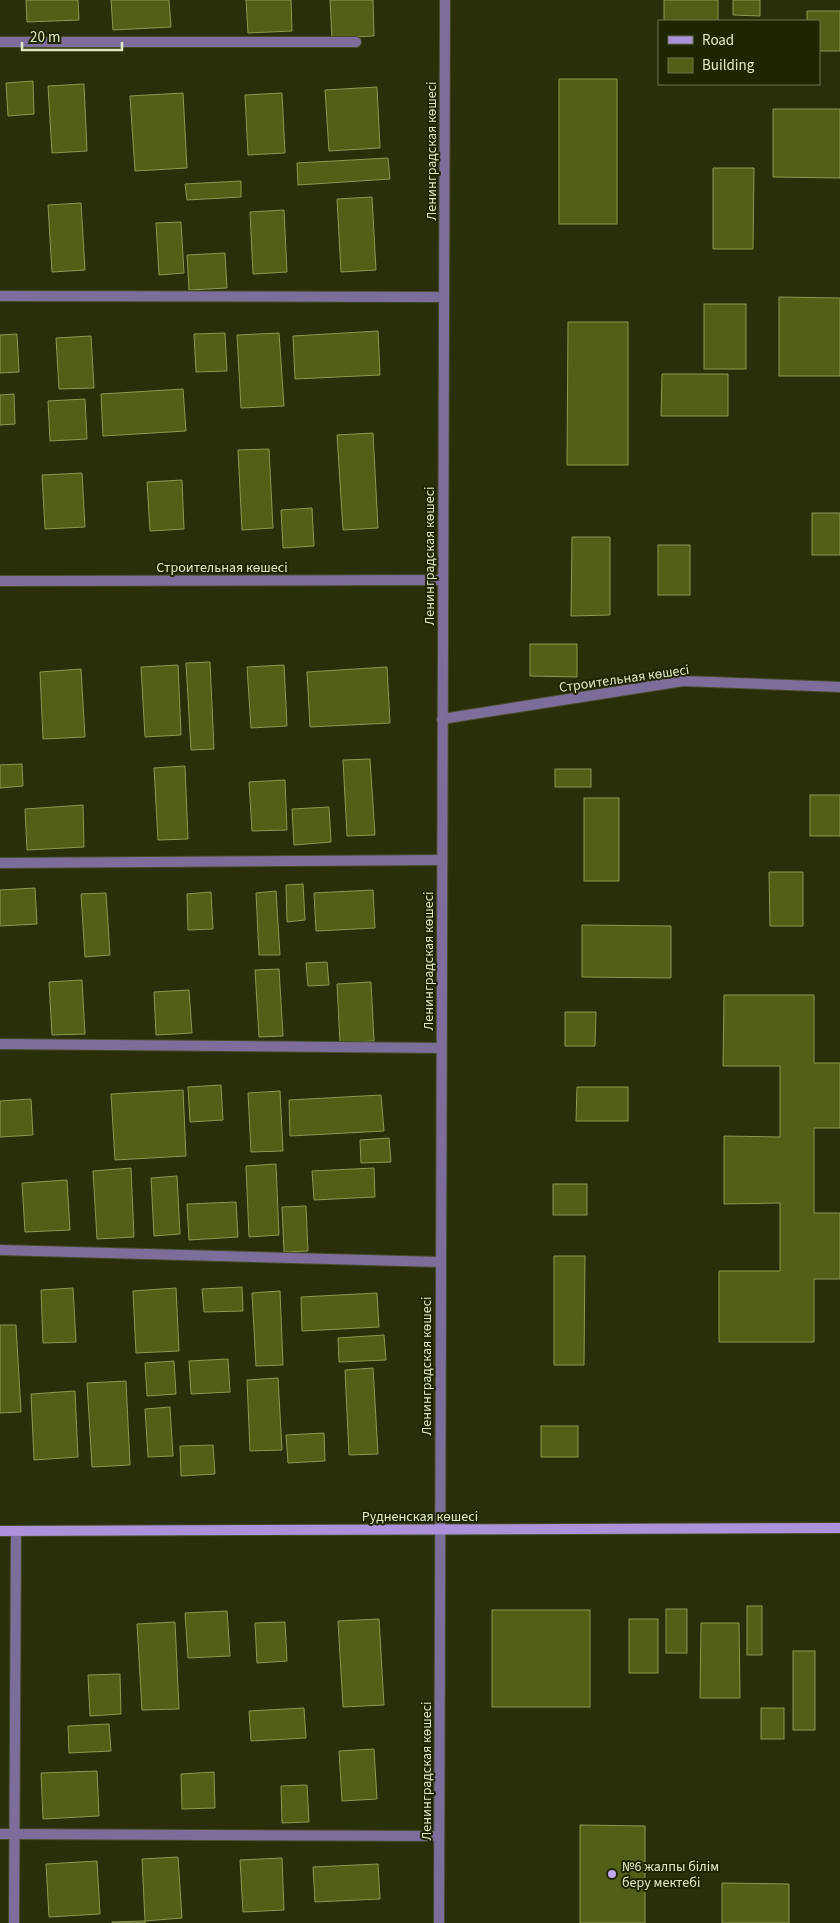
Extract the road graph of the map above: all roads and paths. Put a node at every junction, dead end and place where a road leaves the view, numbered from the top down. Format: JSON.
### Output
{"nodes":[{"id":1,"x":445,"y":0,"type":"edge"},
{"id":2,"x":0,"y":42,"type":"edge"},
{"id":3,"x":356,"y":42,"type":"dead end"},
{"id":4,"x":0,"y":296,"type":"edge"},
{"id":5,"x":444,"y":297,"type":"junction"},
{"id":6,"x":443,"y":580,"type":"junction"},
{"id":7,"x":0,"y":581,"type":"edge"},
{"id":8,"x":840,"y":687,"type":"edge"},
{"id":9,"x":442,"y":719,"type":"junction"},
{"id":10,"x":442,"y":860,"type":"junction"},
{"id":11,"x":0,"y":863,"type":"edge"},
{"id":12,"x":0,"y":1044,"type":"edge"},
{"id":13,"x":441,"y":1048,"type":"junction"},
{"id":14,"x":0,"y":1250,"type":"edge"},
{"id":15,"x":440,"y":1262,"type":"junction"},
{"id":16,"x":840,"y":1528,"type":"edge"},
{"id":17,"x":440,"y":1530,"type":"junction"},
{"id":18,"x":0,"y":1531,"type":"edge"},
{"id":19,"x":16,"y":1531,"type":"junction"},
{"id":20,"x":15,"y":1833,"type":"junction"},
{"id":21,"x":0,"y":1834,"type":"edge"},
{"id":22,"x":439,"y":1836,"type":"junction"},
{"id":23,"x":14,"y":1923,"type":"edge"},
{"id":24,"x":439,"y":1923,"type":"edge"}],
"edges":[{"from":1,"to":5,"type":"street","name":"Ленинградская көшесі"},
{"from":2,"to":3,"type":"street"},
{"from":4,"to":5,"type":"street"},
{"from":5,"to":6,"type":"street","name":"Ленинградская көшесі"},
{"from":6,"to":7,"type":"street","name":"Строительная көшесі"},
{"from":6,"to":9,"type":"street","name":"Ленинградская көшесі"},
{"from":8,"to":9,"type":"street","name":"Строительная көшесі"},
{"from":9,"to":10,"type":"street","name":"Ленинградская көшесі"},
{"from":10,"to":11,"type":"street"},
{"from":10,"to":13,"type":"street","name":"Ленинградская көшесі"},
{"from":12,"to":13,"type":"street"},
{"from":13,"to":15,"type":"street","name":"Ленинградская көшесі"},
{"from":14,"to":15,"type":"street"},
{"from":15,"to":17,"type":"street","name":"Ленинградская көшесі"},
{"from":16,"to":17,"type":"street","name":"Рудненская көшесі"},
{"from":17,"to":19,"type":"street","name":"Рудненская көшесі"},
{"from":17,"to":22,"type":"street","name":"Ленинградская көшесі"},
{"from":18,"to":19,"type":"street","name":"Рудненская көшесі"},
{"from":19,"to":20,"type":"street"},
{"from":20,"to":21,"type":"street"},
{"from":20,"to":22,"type":"street"},
{"from":20,"to":23,"type":"street"},
{"from":22,"to":24,"type":"street","name":"Ленинградская көшесі"}]}
